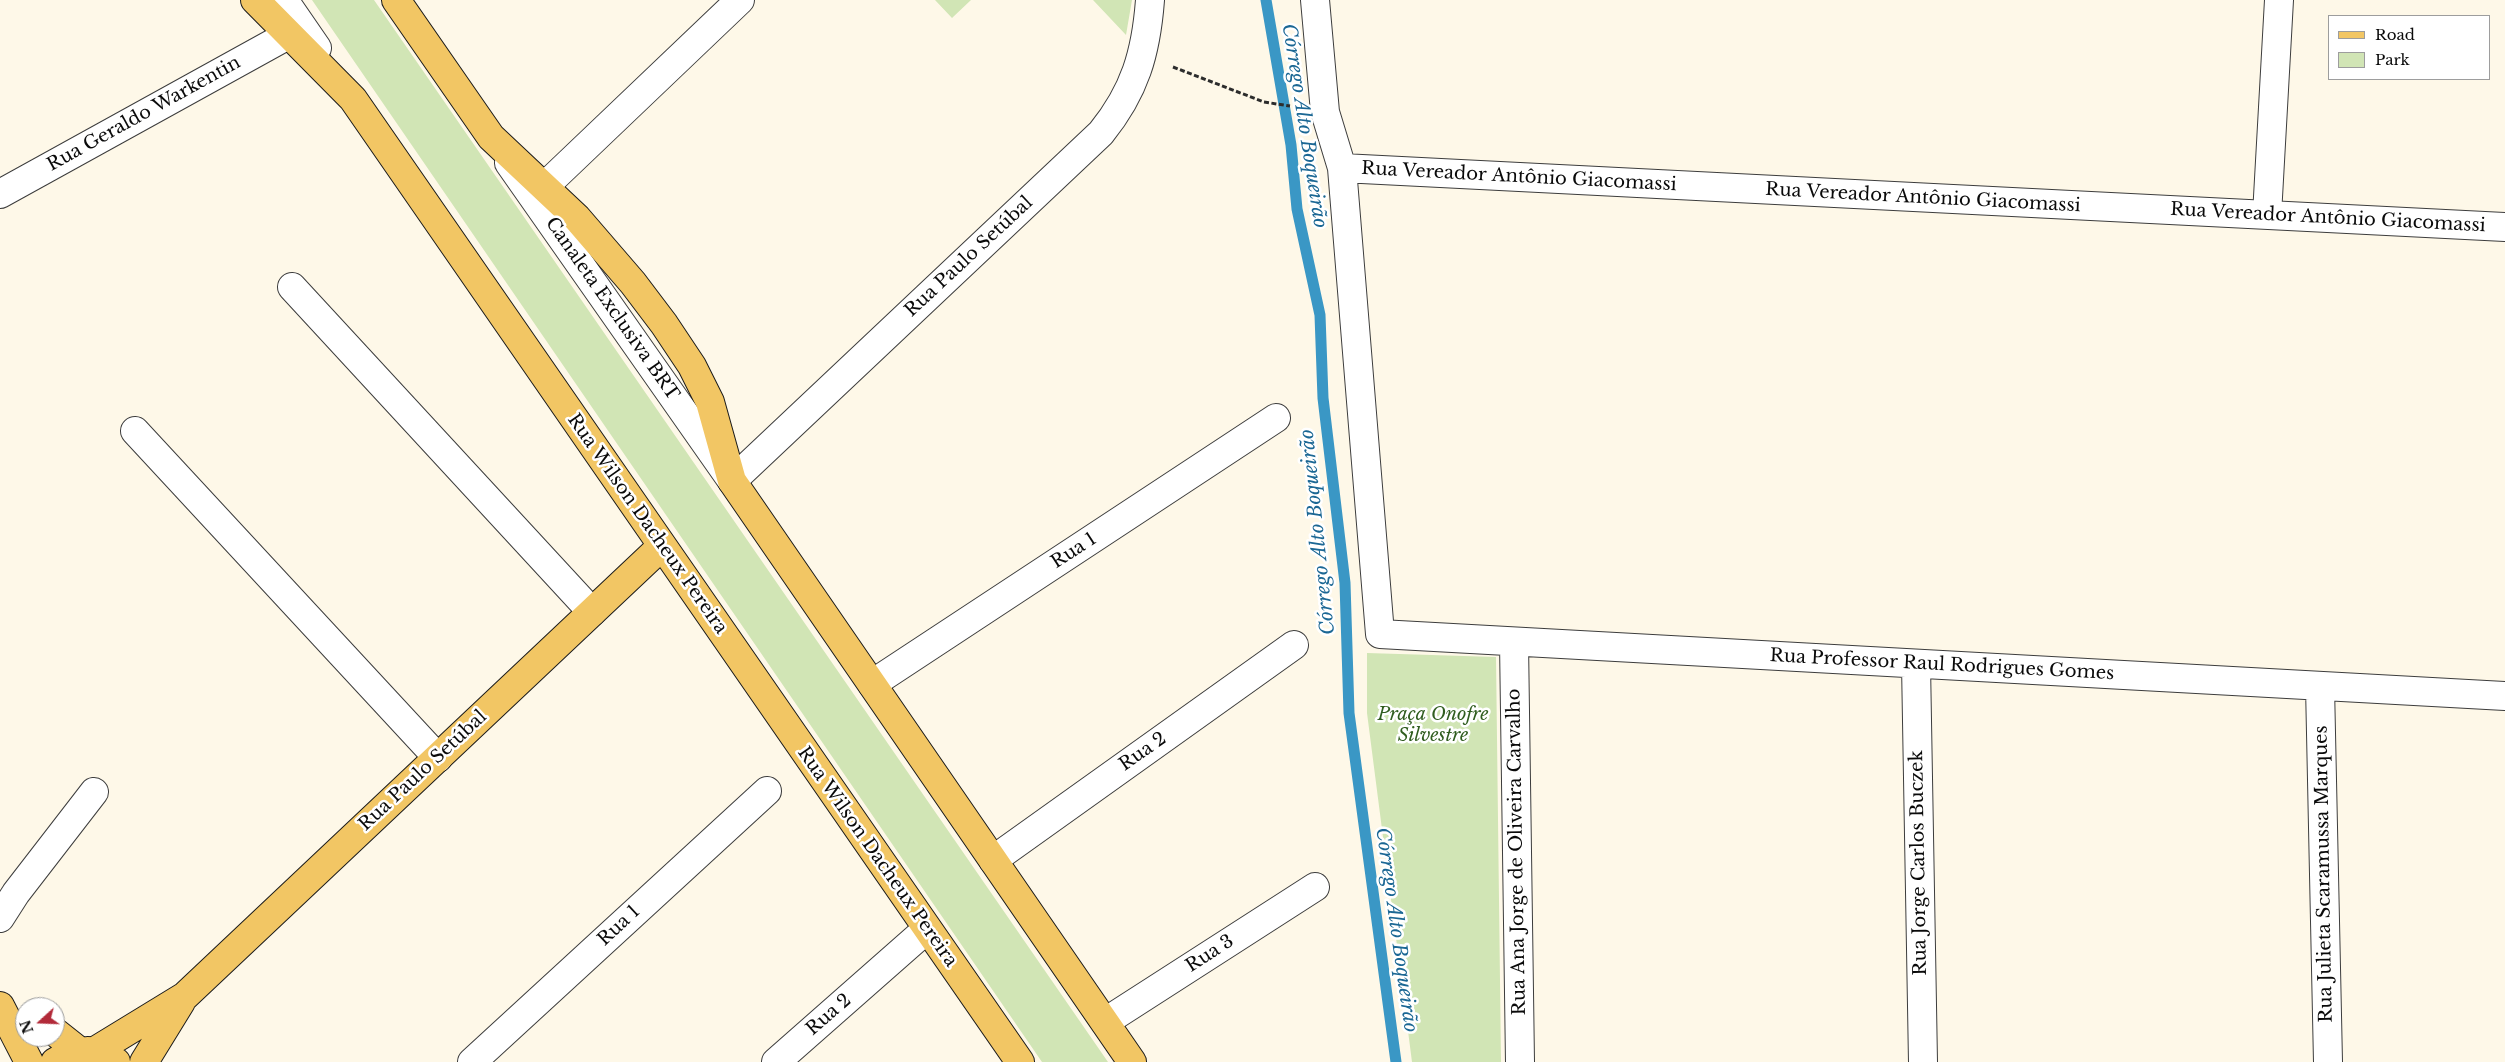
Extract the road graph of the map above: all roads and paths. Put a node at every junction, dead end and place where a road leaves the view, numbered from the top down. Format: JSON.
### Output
{"nodes":[{"id":1,"x":255,"y":0,"type":"edge"},
{"id":2,"x":284,"y":0,"type":"edge"},
{"id":3,"x":396,"y":0,"type":"edge"},
{"id":4,"x":740,"y":0,"type":"edge"},
{"id":5,"x":1150,"y":0,"type":"edge"},
{"id":6,"x":1315,"y":0,"type":"edge"},
{"id":7,"x":2279,"y":0,"type":"edge"},
{"id":8,"x":288,"y":35,"type":"junction"},
{"id":9,"x":1142,"y":56,"type":"junction"},
{"id":10,"x":352,"y":99,"type":"junction"},
{"id":11,"x":1264,"y":102,"type":"dead end"},
{"id":12,"x":491,"y":137,"type":"junction"},
{"id":13,"x":1342,"y":168,"type":"junction"},
{"id":14,"x":545,"y":186,"type":"junction"},
{"id":15,"x":0,"y":194,"type":"edge"},
{"id":16,"x":2268,"y":215,"type":"junction"},
{"id":17,"x":2505,"y":227,"type":"edge"},
{"id":18,"x":292,"y":287,"type":"dead end"},
{"id":19,"x":1276,"y":418,"type":"dead end"},
{"id":20,"x":135,"y":430,"type":"dead end"},
{"id":21,"x":732,"y":481,"type":"junction"},
{"id":22,"x":662,"y":546,"type":"junction"},
{"id":23,"x":592,"y":612,"type":"junction"},
{"id":24,"x":1514,"y":642,"type":"junction"},
{"id":25,"x":1294,"y":645,"type":"dead end"},
{"id":26,"x":1916,"y":664,"type":"junction"},
{"id":27,"x":872,"y":684,"type":"junction"},
{"id":28,"x":2320,"y":686,"type":"junction"},
{"id":29,"x":2505,"y":696,"type":"edge"},
{"id":30,"x":438,"y":758,"type":"junction"},
{"id":31,"x":767,"y":791,"type":"dead end"},
{"id":32,"x":94,"y":792,"type":"dead end"},
{"id":33,"x":992,"y":860,"type":"junction"},
{"id":34,"x":1315,"y":887,"type":"dead end"},
{"id":35,"x":0,"y":918,"type":"edge"},
{"id":36,"x":928,"y":929,"type":"junction"},
{"id":37,"x":0,"y":990,"type":"edge"},
{"id":38,"x":185,"y":996,"type":"junction"},
{"id":39,"x":15,"y":1001,"type":"edge"},
{"id":40,"x":0,"y":1006,"type":"edge"},
{"id":41,"x":1105,"y":1022,"type":"junction"},
{"id":42,"x":65,"y":1040,"type":"edge"},
{"id":43,"x":86,"y":1056,"type":"edge"},
{"id":44,"x":29,"y":1062,"type":"edge"},
{"id":45,"x":144,"y":1062,"type":"edge"},
{"id":46,"x":472,"y":1062,"type":"edge"},
{"id":47,"x":776,"y":1062,"type":"edge"},
{"id":48,"x":1020,"y":1062,"type":"edge"},
{"id":49,"x":1132,"y":1062,"type":"edge"},
{"id":50,"x":1520,"y":1062,"type":"edge"},
{"id":51,"x":1923,"y":1062,"type":"edge"},
{"id":52,"x":2328,"y":1062,"type":"edge"}],
"edges":[{"from":1,"to":8,"type":"main road","name":"Rua Wilson Dacheux Pereira"},
{"from":2,"to":10,"type":"street"},
{"from":3,"to":12,"type":"main road"},
{"from":4,"to":14,"type":"street"},
{"from":5,"to":9,"type":"street","name":"Rua Paulo Setúbal"},
{"from":6,"to":13,"type":"street"},
{"from":7,"to":16,"type":"street"},
{"from":8,"to":10,"type":"main road","name":"Rua Wilson Dacheux Pereira"},
{"from":8,"to":15,"type":"street","name":"Rua Geraldo Warkentin"},
{"from":9,"to":11,"type":"path"},
{"from":9,"to":21,"type":"street","name":"Rua Paulo Setúbal"},
{"from":10,"to":22,"type":"main road","name":"Rua Wilson Dacheux Pereira"},
{"from":12,"to":14,"type":"main road"},
{"from":12,"to":21,"type":"street","name":"Canaleta Exclusiva BRT"},
{"from":13,"to":16,"type":"street","name":"Rua Vereador Antônio Giacomassi"},
{"from":13,"to":24,"type":"street","name":"Rua Professor Raul Rodrigues Gomes"},
{"from":14,"to":21,"type":"main road"},
{"from":16,"to":17,"type":"street","name":"Rua Vereador Antônio Giacomassi"},
{"from":18,"to":23,"type":"street"},
{"from":19,"to":27,"type":"street","name":"Rua 1"},
{"from":20,"to":30,"type":"street"},
{"from":21,"to":27,"type":"main road"},
{"from":22,"to":23,"type":"main road","name":"Rua Paulo Setúbal"},
{"from":22,"to":36,"type":"main road","name":"Rua Wilson Dacheux Pereira"},
{"from":23,"to":30,"type":"main road","name":"Rua Paulo Setúbal"},
{"from":24,"to":26,"type":"street","name":"Rua Professor Raul Rodrigues Gomes"},
{"from":24,"to":50,"type":"street","name":"Rua Ana Jorge de Oliveira Carvalho"},
{"from":25,"to":33,"type":"street","name":"Rua 2"},
{"from":26,"to":28,"type":"street","name":"Rua Professor Raul Rodrigues Gomes"},
{"from":26,"to":51,"type":"street","name":"Rua Jorge Carlos Buczek"},
{"from":27,"to":33,"type":"main road"},
{"from":28,"to":29,"type":"street","name":"Rua Professor Raul Rodrigues Gomes"},
{"from":28,"to":52,"type":"street","name":"Rua Julieta Scaramussa Marques"},
{"from":30,"to":38,"type":"main road","name":"Rua Paulo Setúbal"},
{"from":31,"to":46,"type":"street","name":"Rua 1"},
{"from":32,"to":35,"type":"street"},
{"from":33,"to":41,"type":"main road"},
{"from":34,"to":41,"type":"street","name":"Rua 3"},
{"from":36,"to":47,"type":"street","name":"Rua 2"},
{"from":36,"to":48,"type":"main road","name":"Rua Wilson Dacheux Pereira"},
{"from":37,"to":39,"type":"main road"},
{"from":38,"to":43,"type":"main road","name":"Rua Paulo Setúbal"},
{"from":38,"to":45,"type":"main road","name":"Rua Paulo Setúbal"},
{"from":40,"to":44,"type":"main road"},
{"from":41,"to":49,"type":"main road"},
{"from":42,"to":43,"type":"main road"}]}
